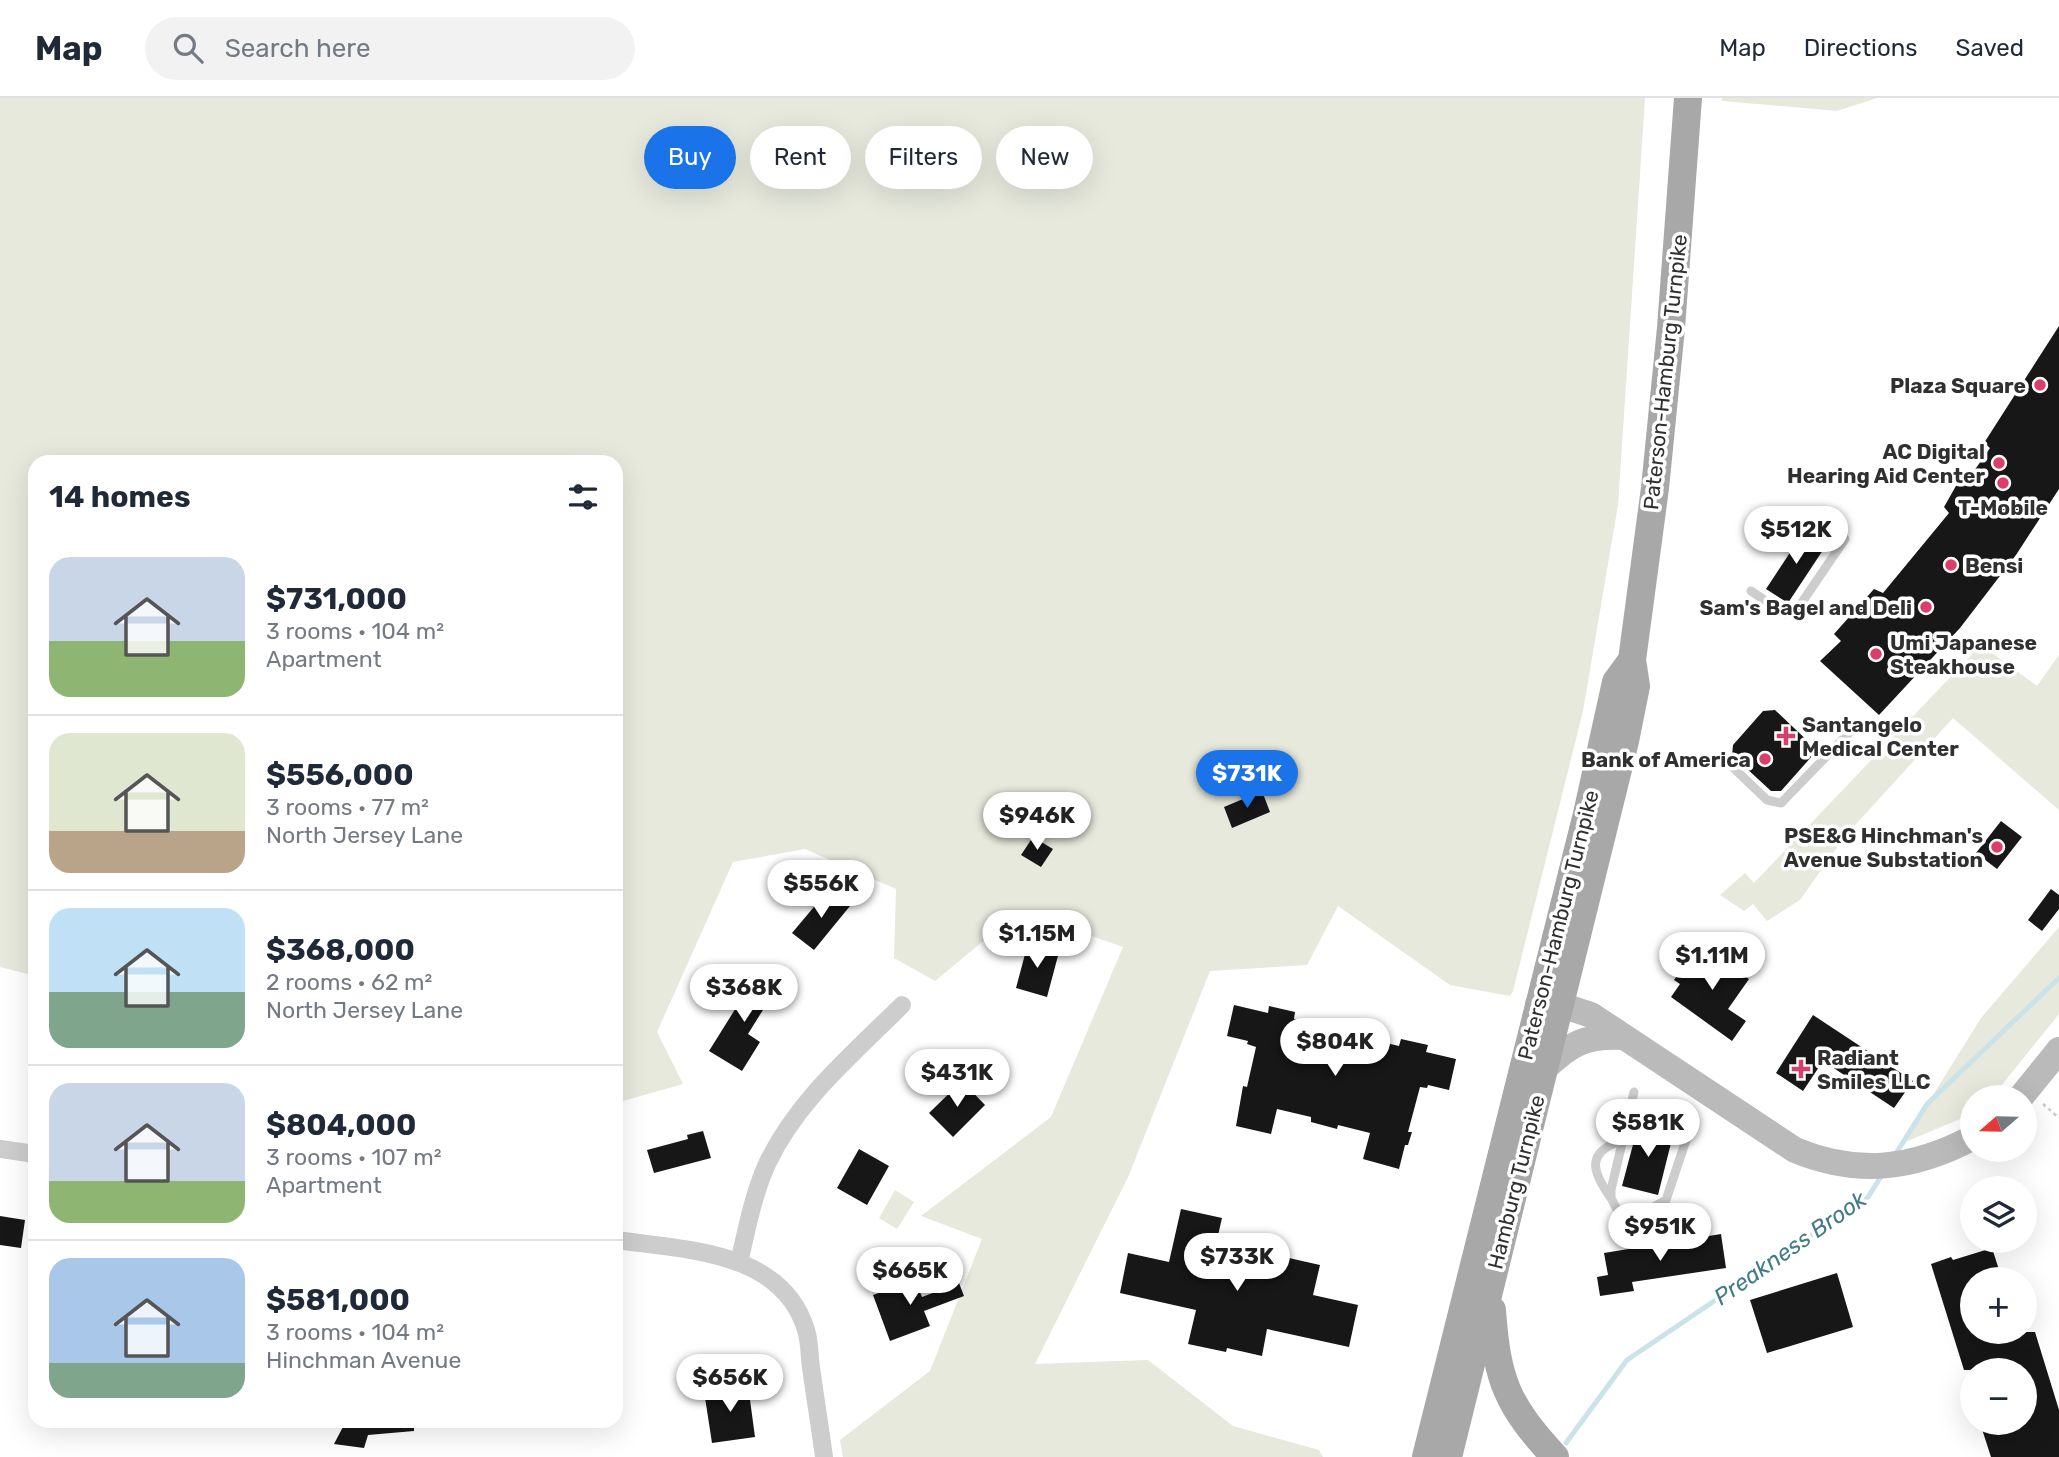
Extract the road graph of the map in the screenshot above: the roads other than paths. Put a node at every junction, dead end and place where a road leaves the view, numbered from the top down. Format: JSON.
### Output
{"nodes":[{"id":1,"x":1688,"y":98,"type":"edge"},
{"id":2,"x":1845,"y":539,"type":"dead end"},
{"id":3,"x":1751,"y":591,"type":"dead end"},
{"id":4,"x":1632,"y":660,"type":"joint"},
{"id":5,"x":1849,"y":733,"type":"dead end"},
{"id":6,"x":1721,"y":756,"type":"dead end"},
{"id":7,"x":902,"y":1005,"type":"dead end"},
{"id":8,"x":1549,"y":1005,"type":"junction"},
{"id":9,"x":1622,"y":1037,"type":"junction"},
{"id":10,"x":2059,"y":1050,"type":"edge"},
{"id":11,"x":1545,"y":1068,"type":"junction"},
{"id":12,"x":2037,"y":1087,"type":"edge"},
{"id":13,"x":1634,"y":1092,"type":"dead end"},
{"id":14,"x":1690,"y":1128,"type":"dead end"},
{"id":15,"x":1623,"y":1140,"type":"junction"},
{"id":16,"x":1960,"y":1144,"type":"edge"},
{"id":17,"x":0,"y":1149,"type":"edge"},
{"id":18,"x":28,"y":1153,"type":"edge"},
{"id":19,"x":1611,"y":1198,"type":"junction"},
{"id":20,"x":623,"y":1241,"type":"edge"},
{"id":21,"x":739,"y":1262,"type":"junction"},
{"id":22,"x":1490,"y":1286,"type":"junction"},
{"id":23,"x":824,"y":1457,"type":"edge"},
{"id":24,"x":1426,"y":1457,"type":"edge"},
{"id":25,"x":1448,"y":1457,"type":"edge"},
{"id":26,"x":1555,"y":1457,"type":"edge"}],
"edges":[{"from":1,"to":4,"type":"main road","name":"Paterson-Hamburg Turnpike"},
{"from":2,"to":3,"type":"lane"},
{"from":4,"to":8,"type":"main road","name":"Hamburg Turnpike"},
{"from":5,"to":6,"type":"lane"},
{"from":7,"to":21,"type":"street"},
{"from":8,"to":9,"type":"street"},
{"from":8,"to":11,"type":"main road","name":"Hamburg Turnpike"},
{"from":8,"to":24,"type":"main road","name":"Paterson-Hamburg Turnpike"},
{"from":9,"to":11,"type":"street"},
{"from":9,"to":16,"type":"street"},
{"from":10,"to":12,"type":"street"},
{"from":11,"to":22,"type":"main road","name":"Hamburg Turnpike"},
{"from":13,"to":15,"type":"lane"},
{"from":14,"to":19,"type":"lane"},
{"from":15,"to":19,"type":"lane"},
{"from":15,"to":19,"type":"lane"},
{"from":17,"to":18,"type":"street"},
{"from":20,"to":21,"type":"street"},
{"from":21,"to":23,"type":"street"},
{"from":22,"to":25,"type":"main road","name":"Hamburg Turnpike"},
{"from":22,"to":26,"type":"main road"}]}
